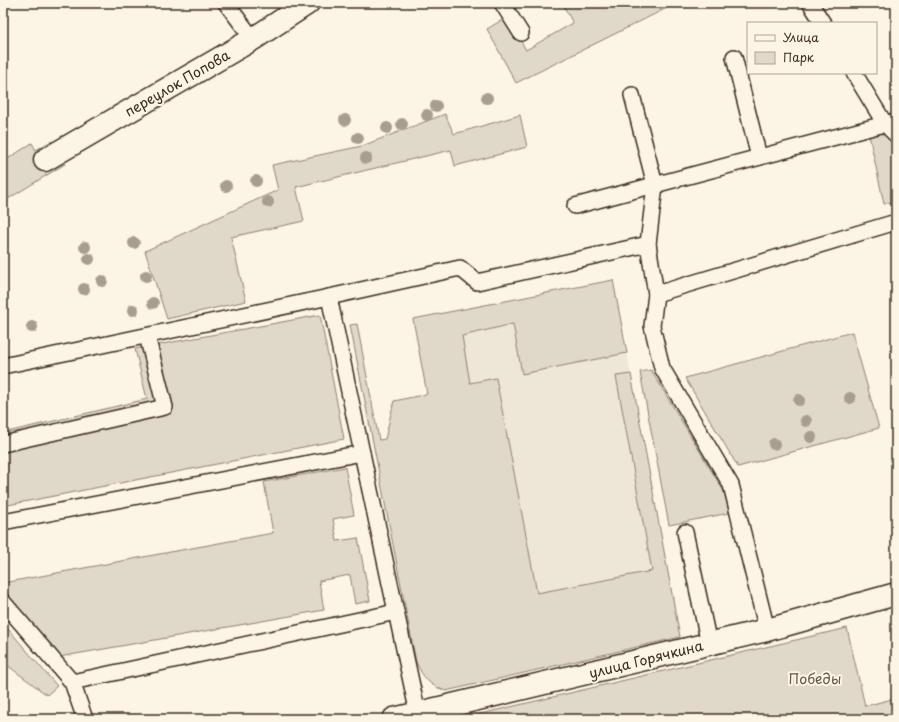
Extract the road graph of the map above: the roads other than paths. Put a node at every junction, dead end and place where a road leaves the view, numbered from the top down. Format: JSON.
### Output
{"nodes":[{"id":1,"x":226,"y":3,"type":"edge"},
{"id":2,"x":308,"y":3,"type":"edge"},
{"id":3,"x":810,"y":3,"type":"edge"},
{"id":4,"x":508,"y":5,"type":"edge"},
{"id":5,"x":822,"y":22,"type":"edge"},
{"id":6,"x":521,"y":33,"type":"dead end"},
{"id":7,"x":253,"y":39,"type":"junction"},
{"id":8,"x":734,"y":57,"type":"dead end"},
{"id":9,"x":855,"y":74,"type":"edge"},
{"id":10,"x":632,"y":95,"type":"dead end"},
{"id":11,"x":891,"y":122,"type":"edge"},
{"id":12,"x":896,"y":135,"type":"edge"},
{"id":13,"x":759,"y":157,"type":"junction"},
{"id":14,"x":45,"y":160,"type":"dead end"},
{"id":15,"x":655,"y":185,"type":"junction"},
{"id":16,"x":575,"y":206,"type":"dead end"},
{"id":17,"x":896,"y":222,"type":"edge"},
{"id":18,"x":648,"y":244,"type":"junction"},
{"id":19,"x":656,"y":294,"type":"junction"},
{"id":20,"x":329,"y":297,"type":"junction"},
{"id":21,"x":147,"y":336,"type":"junction"},
{"id":22,"x":3,"y":366,"type":"edge"},
{"id":23,"x":3,"y":444,"type":"edge"},
{"id":24,"x":362,"y":453,"type":"junction"},
{"id":25,"x":3,"y":522,"type":"edge"},
{"id":26,"x":686,"y":532,"type":"dead end"},
{"id":27,"x":896,"y":594,"type":"edge"},
{"id":28,"x":3,"y":602,"type":"edge"},
{"id":29,"x":396,"y":612,"type":"junction"},
{"id":30,"x":767,"y":630,"type":"junction"},
{"id":31,"x":709,"y":644,"type":"junction"},
{"id":32,"x":72,"y":682,"type":"junction"},
{"id":33,"x":418,"y":714,"type":"junction"},
{"id":34,"x":86,"y":719,"type":"edge"},
{"id":35,"x":394,"y":719,"type":"edge"}],
"edges":[{"from":1,"to":7,"type":"lane"},
{"from":2,"to":7,"type":"street","name":"переулок Попова"},
{"from":3,"to":5,"type":"lane"},
{"from":4,"to":6,"type":"lane"},
{"from":7,"to":14,"type":"street","name":"переулок Попова"},
{"from":8,"to":13,"type":"lane"},
{"from":9,"to":11,"type":"lane"},
{"from":10,"to":15,"type":"lane"},
{"from":11,"to":12,"type":"lane"},
{"from":11,"to":13,"type":"lane"},
{"from":13,"to":15,"type":"lane"},
{"from":15,"to":16,"type":"lane"},
{"from":15,"to":18,"type":"lane"},
{"from":17,"to":19,"type":"lane"},
{"from":18,"to":19,"type":"lane"},
{"from":18,"to":20,"type":"lane"},
{"from":19,"to":30,"type":"lane"},
{"from":20,"to":21,"type":"lane"},
{"from":20,"to":24,"type":"lane"},
{"from":21,"to":22,"type":"lane"},
{"from":21,"to":23,"type":"lane"},
{"from":24,"to":25,"type":"lane"},
{"from":24,"to":29,"type":"lane"},
{"from":26,"to":31,"type":"lane"},
{"from":27,"to":30,"type":"street","name":"улица Горячкина"},
{"from":28,"to":32,"type":"lane"},
{"from":29,"to":32,"type":"lane"},
{"from":29,"to":33,"type":"lane"},
{"from":30,"to":31,"type":"street","name":"улица Горячкина"},
{"from":31,"to":33,"type":"street","name":"улица Горячкина"},
{"from":32,"to":34,"type":"lane"},
{"from":33,"to":35,"type":"street","name":"улица Горячкина"}]}
